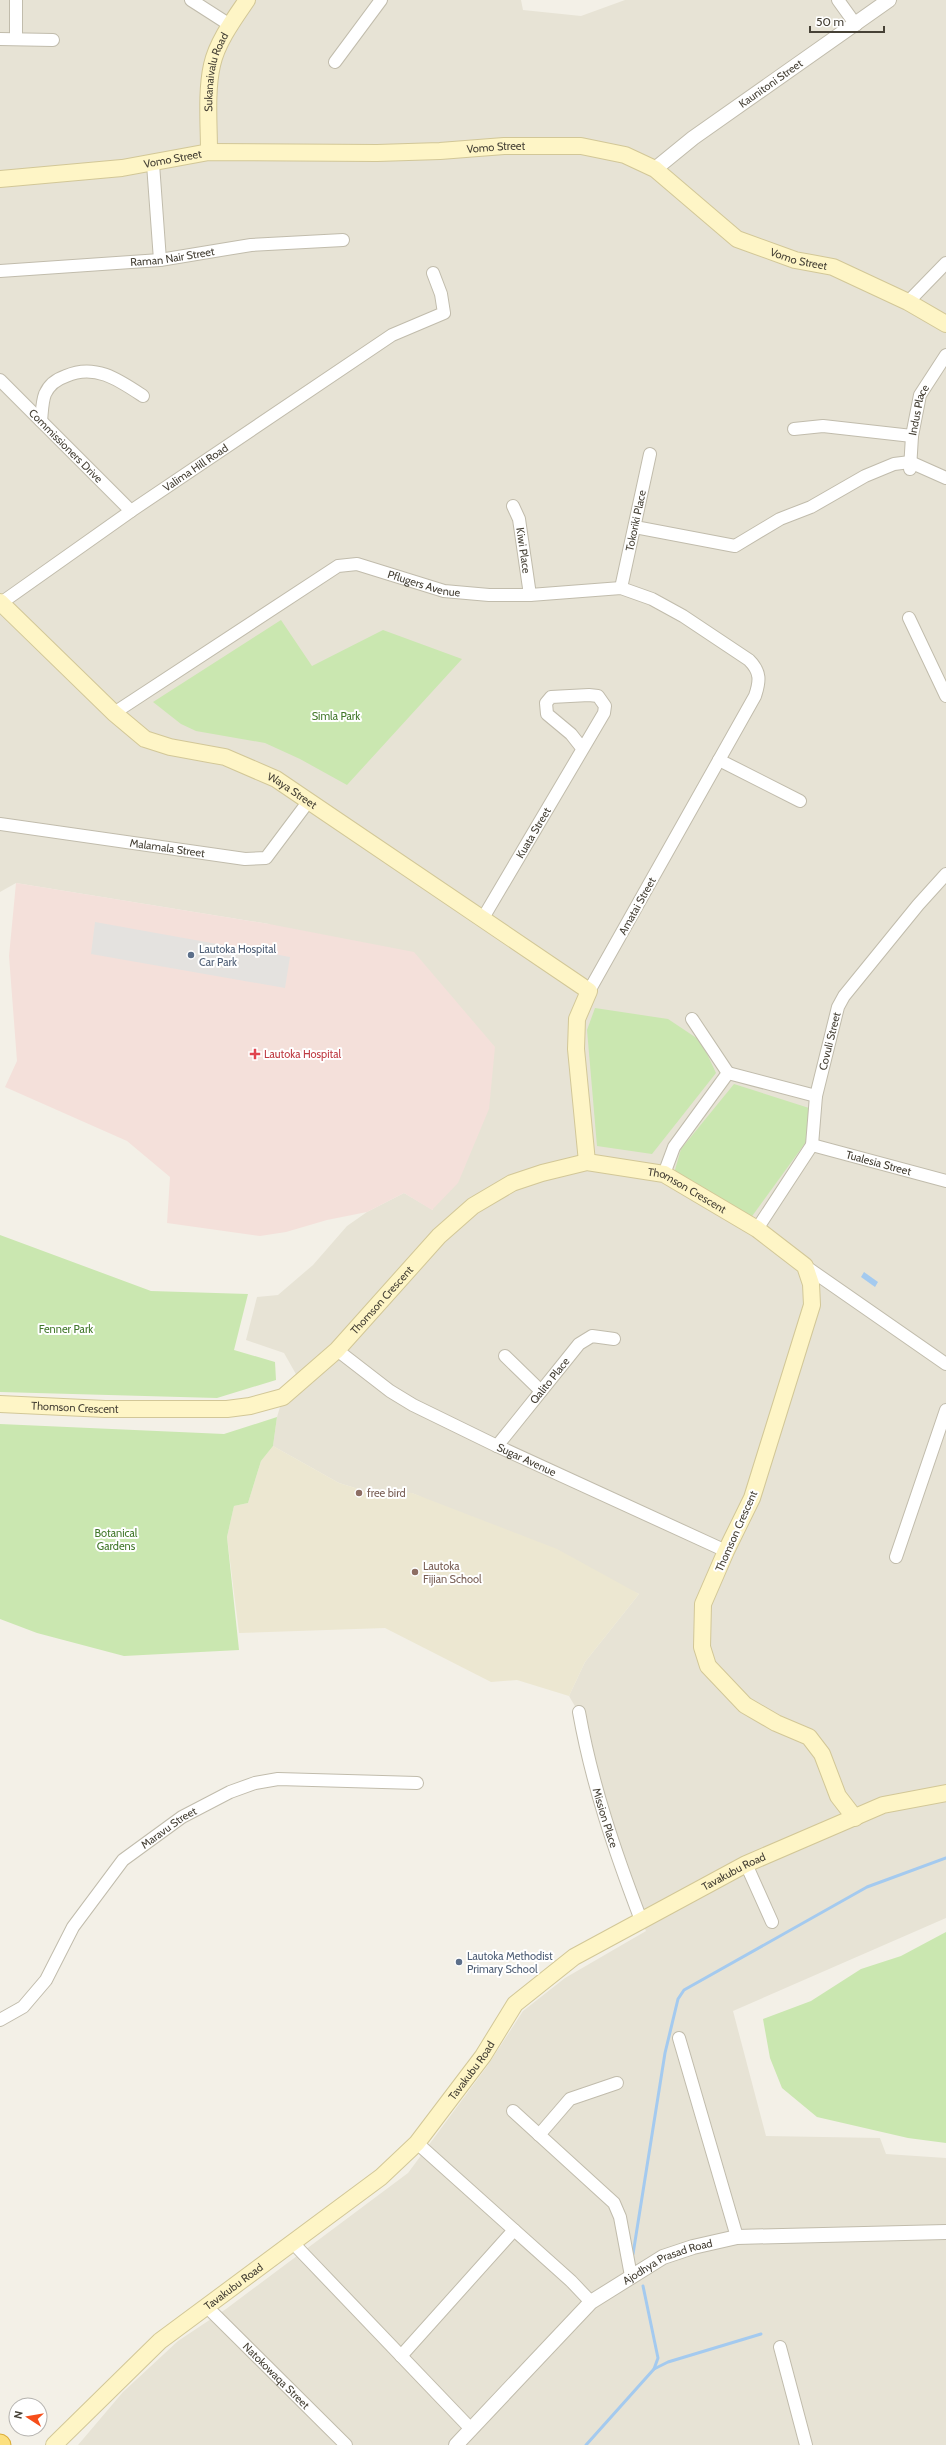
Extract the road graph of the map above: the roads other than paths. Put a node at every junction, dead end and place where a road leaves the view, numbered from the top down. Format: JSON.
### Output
{"nodes":[{"id":1,"x":16,"y":0,"type":"edge"},
{"id":2,"x":191,"y":0,"type":"edge"},
{"id":3,"x":246,"y":0,"type":"edge"},
{"id":4,"x":381,"y":0,"type":"edge"},
{"id":5,"x":838,"y":0,"type":"edge"},
{"id":6,"x":889,"y":0,"type":"edge"},
{"id":7,"x":230,"y":24,"type":"junction"},
{"id":8,"x":856,"y":25,"type":"junction"},
{"id":9,"x":16,"y":38,"type":"junction"},
{"id":10,"x":0,"y":39,"type":"edge"},
{"id":11,"x":53,"y":40,"type":"dead end"},
{"id":12,"x":335,"y":62,"type":"dead end"},
{"id":13,"x":209,"y":152,"type":"junction"},
{"id":14,"x":153,"y":164,"type":"junction"},
{"id":15,"x":656,"y":169,"type":"junction"},
{"id":16,"x":0,"y":179,"type":"edge"},
{"id":17,"x":343,"y":240,"type":"dead end"},
{"id":18,"x":160,"y":260,"type":"junction"},
{"id":19,"x":946,"y":263,"type":"edge"},
{"id":20,"x":0,"y":271,"type":"edge"},
{"id":21,"x":433,"y":273,"type":"dead end"},
{"id":22,"x":908,"y":302,"type":"junction"},
{"id":23,"x":946,"y":324,"type":"edge"},
{"id":24,"x":946,"y":355,"type":"edge"},
{"id":25,"x":0,"y":380,"type":"edge"},
{"id":26,"x":143,"y":396,"type":"dead end"},
{"id":27,"x":42,"y":421,"type":"junction"},
{"id":28,"x":794,"y":429,"type":"dead end"},
{"id":29,"x":912,"y":436,"type":"junction"},
{"id":30,"x":650,"y":454,"type":"dead end"},
{"id":31,"x":910,"y":466,"type":"junction"},
{"id":32,"x":946,"y":478,"type":"edge"},
{"id":33,"x":513,"y":506,"type":"dead end"},
{"id":34,"x":131,"y":511,"type":"junction"},
{"id":35,"x":635,"y":527,"type":"junction"},
{"id":36,"x":621,"y":588,"type":"junction"},
{"id":37,"x":530,"y":595,"type":"junction"},
{"id":38,"x":0,"y":602,"type":"edge"},
{"id":39,"x":908,"y":618,"type":"dead end"},
{"id":40,"x":756,"y":667,"type":"joint"},
{"id":41,"x":946,"y":696,"type":"edge"},
{"id":42,"x":114,"y":713,"type":"junction"},
{"id":43,"x":582,"y":748,"type":"junction"},
{"id":44,"x":719,"y":760,"type":"junction"},
{"id":45,"x":800,"y":801,"type":"dead end"},
{"id":46,"x":308,"y":802,"type":"junction"},
{"id":47,"x":0,"y":824,"type":"edge"},
{"id":48,"x":946,"y":874,"type":"edge"},
{"id":49,"x":483,"y":918,"type":"junction"},
{"id":50,"x":589,"y":991,"type":"junction"},
{"id":51,"x":692,"y":1019,"type":"dead end"},
{"id":52,"x":728,"y":1073,"type":"junction"},
{"id":53,"x":816,"y":1096,"type":"junction"},
{"id":54,"x":812,"y":1145,"type":"junction"},
{"id":55,"x":587,"y":1162,"type":"junction"},
{"id":56,"x":664,"y":1174,"type":"junction"},
{"id":57,"x":946,"y":1181,"type":"edge"},
{"id":58,"x":757,"y":1229,"type":"junction"},
{"id":59,"x":805,"y":1266,"type":"junction"},
{"id":60,"x":614,"y":1339,"type":"dead end"},
{"id":61,"x":337,"y":1350,"type":"junction"},
{"id":62,"x":504,"y":1356,"type":"dead end"},
{"id":63,"x":946,"y":1364,"type":"edge"},
{"id":64,"x":541,"y":1391,"type":"junction"},
{"id":65,"x":0,"y":1404,"type":"edge"},
{"id":66,"x":946,"y":1410,"type":"edge"},
{"id":67,"x":497,"y":1446,"type":"junction"},
{"id":68,"x":726,"y":1551,"type":"junction"},
{"id":69,"x":896,"y":1558,"type":"dead end"},
{"id":70,"x":579,"y":1712,"type":"dead end"},
{"id":71,"x":417,"y":1783,"type":"dead end"},
{"id":72,"x":946,"y":1793,"type":"edge"},
{"id":73,"x":855,"y":1818,"type":"junction"},
{"id":74,"x":746,"y":1864,"type":"junction"},
{"id":75,"x":641,"y":1920,"type":"junction"},
{"id":76,"x":772,"y":1922,"type":"dead end"},
{"id":77,"x":0,"y":2020,"type":"edge"},
{"id":78,"x":679,"y":2038,"type":"dead end"},
{"id":79,"x":617,"y":2083,"type":"dead end"},
{"id":80,"x":513,"y":2111,"type":"dead end"},
{"id":81,"x":539,"y":2135,"type":"junction"},
{"id":82,"x":417,"y":2143,"type":"junction"},
{"id":83,"x":514,"y":2230,"type":"junction"},
{"id":84,"x":946,"y":2232,"type":"edge"},
{"id":85,"x":737,"y":2237,"type":"junction"},
{"id":86,"x":292,"y":2242,"type":"junction"},
{"id":87,"x":631,"y":2276,"type":"junction"},
{"id":88,"x":591,"y":2302,"type":"junction"},
{"id":89,"x":206,"y":2306,"type":"junction"},
{"id":90,"x":780,"y":2347,"type":"dead end"},
{"id":91,"x":401,"y":2356,"type":"junction"},
{"id":92,"x":471,"y":2429,"type":"junction"},
{"id":93,"x":54,"y":2445,"type":"edge"},
{"id":94,"x":346,"y":2445,"type":"edge"},
{"id":95,"x":456,"y":2445,"type":"edge"},
{"id":96,"x":806,"y":2445,"type":"edge"}],
"edges":[{"from":1,"to":9,"type":"street"},
{"from":2,"to":7,"type":"street"},
{"from":3,"to":7,"type":"main road","name":"Sukanaivalu Road"},
{"from":4,"to":12,"type":"street"},
{"from":5,"to":8,"type":"street"},
{"from":6,"to":8,"type":"street","name":"Kaunitoni Street"},
{"from":7,"to":13,"type":"main road","name":"Sukanaivalu Road"},
{"from":8,"to":15,"type":"street","name":"Kaunitoni Street"},
{"from":9,"to":10,"type":"street"},
{"from":9,"to":11,"type":"street"},
{"from":13,"to":14,"type":"main road","name":"Vomo Street"},
{"from":13,"to":15,"type":"main road","name":"Vomo Street"},
{"from":14,"to":16,"type":"main road","name":"Vomo Street"},
{"from":14,"to":18,"type":"street"},
{"from":15,"to":22,"type":"main road","name":"Vomo Street"},
{"from":17,"to":18,"type":"street","name":"Raman Nair Street"},
{"from":18,"to":20,"type":"street","name":"Raman Nair Street"},
{"from":19,"to":22,"type":"street"},
{"from":21,"to":34,"type":"street","name":"Valima Hill Road"},
{"from":22,"to":23,"type":"main road","name":"Vomo Street"},
{"from":24,"to":29,"type":"street","name":"Indus Place"},
{"from":25,"to":27,"type":"street","name":"Commissioners Drive"},
{"from":26,"to":27,"type":"street"},
{"from":27,"to":34,"type":"street","name":"Commissioners Drive"},
{"from":28,"to":29,"type":"street"},
{"from":29,"to":31,"type":"street","name":"Indus Place"},
{"from":30,"to":35,"type":"street","name":"Tokoriki Place"},
{"from":31,"to":32,"type":"street"},
{"from":31,"to":35,"type":"street"},
{"from":33,"to":37,"type":"street","name":"Kiwi Place"},
{"from":34,"to":38,"type":"street","name":"Valima Hill Road"},
{"from":35,"to":36,"type":"street","name":"Tokoriki Place"},
{"from":36,"to":37,"type":"street","name":"Pflugers Avenue"},
{"from":36,"to":40,"type":"street","name":"Pflugers Avenue"},
{"from":37,"to":42,"type":"street","name":"Pflugers Avenue"},
{"from":38,"to":42,"type":"main road","name":"Waya Street"},
{"from":39,"to":41,"type":"street"},
{"from":40,"to":44,"type":"street","name":"Amatai Street"},
{"from":42,"to":46,"type":"main road","name":"Waya Street"},
{"from":43,"to":43,"type":"street","name":"Kuata Street"},
{"from":43,"to":49,"type":"street","name":"Kuata Street"},
{"from":44,"to":45,"type":"street"},
{"from":44,"to":50,"type":"street","name":"Amatai Street"},
{"from":46,"to":47,"type":"street","name":"Malamala Street"},
{"from":46,"to":49,"type":"main road","name":"Waya Street"},
{"from":48,"to":53,"type":"street","name":"Covuli Street"},
{"from":49,"to":50,"type":"main road","name":"Waya Street"},
{"from":50,"to":55,"type":"main road","name":"Amatai Street"},
{"from":51,"to":52,"type":"street"},
{"from":52,"to":53,"type":"street"},
{"from":52,"to":56,"type":"street"},
{"from":53,"to":54,"type":"street","name":"Covuli Street"},
{"from":54,"to":57,"type":"street","name":"Tualesia Street"},
{"from":54,"to":58,"type":"street","name":"Covuli Street"},
{"from":55,"to":56,"type":"main road","name":"Thomson Crescent"},
{"from":55,"to":61,"type":"main road","name":"Thomson Crescent"},
{"from":56,"to":58,"type":"main road","name":"Thomson Crescent"},
{"from":58,"to":59,"type":"main road","name":"Thomson Crescent"},
{"from":59,"to":63,"type":"street"},
{"from":59,"to":68,"type":"main road","name":"Thomson Crescent"},
{"from":60,"to":64,"type":"street","name":"Qalito Place"},
{"from":61,"to":65,"type":"main road","name":"Thomson Crescent"},
{"from":61,"to":67,"type":"street","name":"Sugar Avenue"},
{"from":62,"to":64,"type":"street"},
{"from":64,"to":67,"type":"street","name":"Qalito Place"},
{"from":66,"to":69,"type":"street"},
{"from":67,"to":68,"type":"street","name":"Sugar Avenue"},
{"from":68,"to":73,"type":"main road","name":"Thomson Crescent"},
{"from":70,"to":75,"type":"street","name":"Mission Place"},
{"from":71,"to":77,"type":"street","name":"Maravu Street"},
{"from":72,"to":73,"type":"main road","name":"Tavakubu Road"},
{"from":73,"to":74,"type":"main road","name":"Tavakubu Road"},
{"from":74,"to":75,"type":"main road","name":"Tavakubu Road"},
{"from":74,"to":76,"type":"street"},
{"from":75,"to":82,"type":"main road","name":"Tavakubu Road"},
{"from":78,"to":85,"type":"street"},
{"from":79,"to":81,"type":"street"},
{"from":80,"to":81,"type":"street"},
{"from":81,"to":87,"type":"street"},
{"from":82,"to":83,"type":"street"},
{"from":82,"to":86,"type":"main road","name":"Tavakubu Road"},
{"from":83,"to":88,"type":"street"},
{"from":83,"to":91,"type":"street"},
{"from":84,"to":85,"type":"street","name":"Ajodhya Prasad Road"},
{"from":85,"to":87,"type":"street","name":"Ajodhya Prasad Road"},
{"from":86,"to":89,"type":"main road","name":"Tavakubu Road"},
{"from":86,"to":91,"type":"street"},
{"from":87,"to":88,"type":"street","name":"Ajodhya Prasad Road"},
{"from":88,"to":92,"type":"street","name":"Ajodhya Prasad Road"},
{"from":89,"to":93,"type":"main road","name":"Tavakubu Road"},
{"from":89,"to":94,"type":"street","name":"Natokowaqa Street"},
{"from":90,"to":96,"type":"street"},
{"from":91,"to":92,"type":"street"},
{"from":92,"to":95,"type":"street","name":"Ajodhya Prasad Road"}]}
